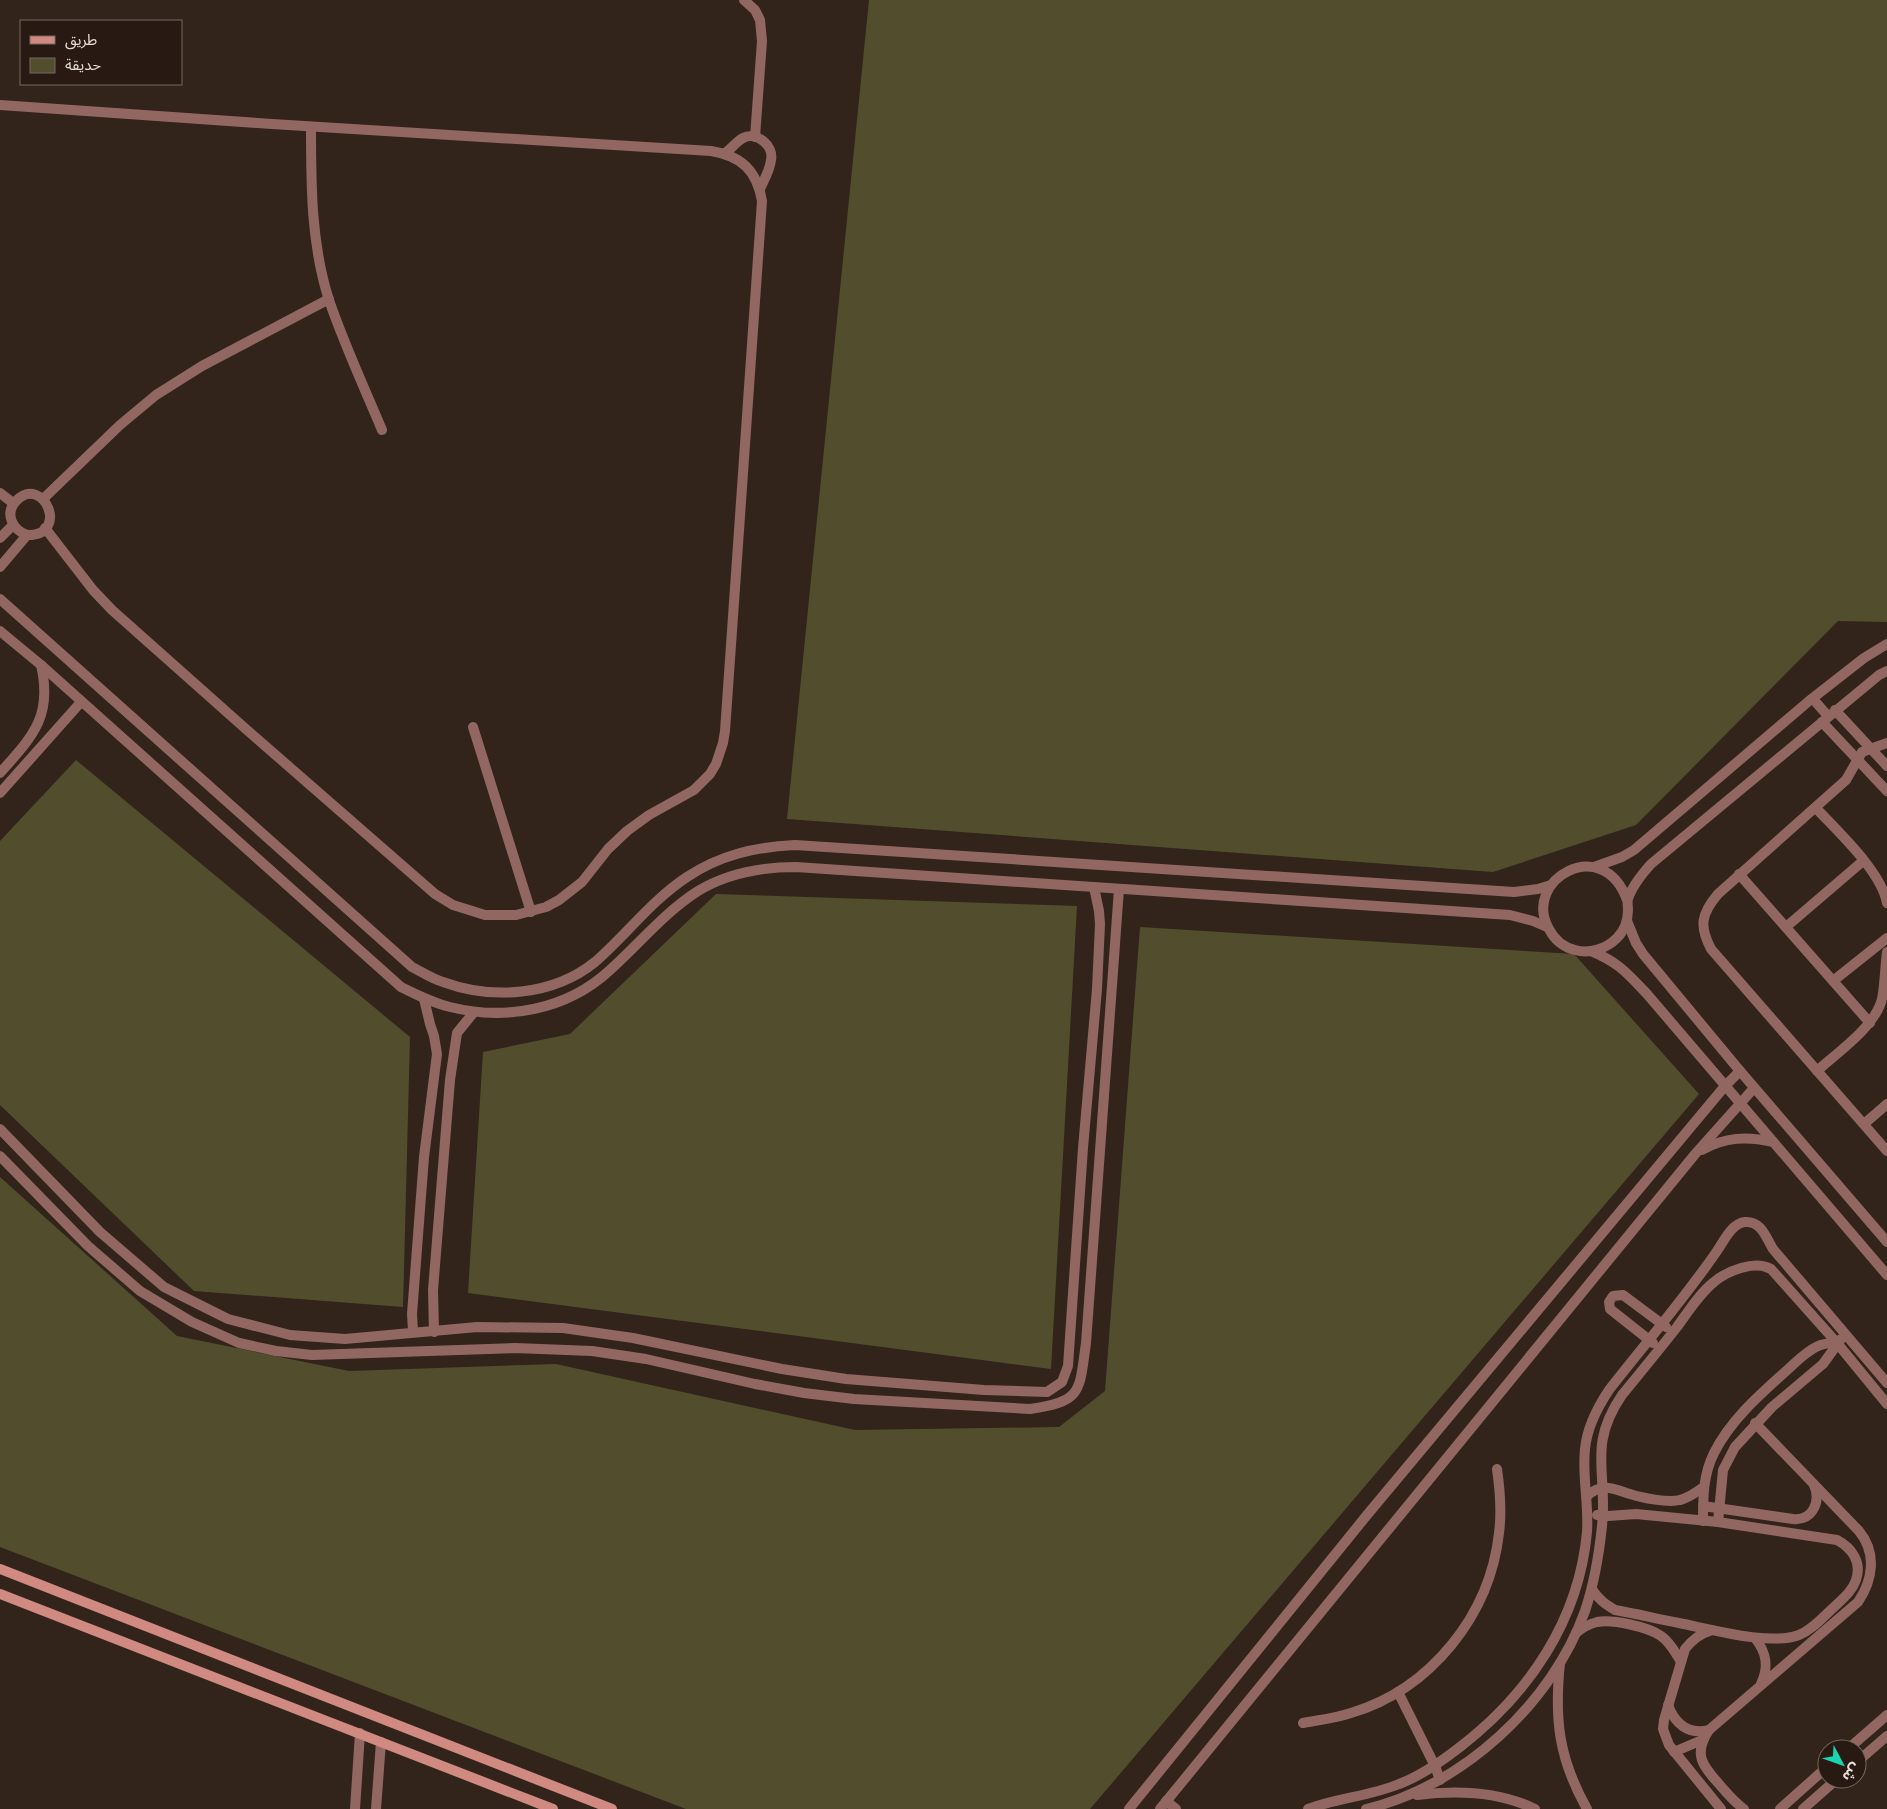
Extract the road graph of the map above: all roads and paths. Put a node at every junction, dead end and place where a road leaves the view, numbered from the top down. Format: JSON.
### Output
{"nodes":[{"id":1,"x":744,"y":0,"type":"edge"},
{"id":2,"x":0,"y":105,"type":"edge"},
{"id":3,"x":311,"y":127,"type":"junction"},
{"id":4,"x":755,"y":137,"type":"junction"},
{"id":5,"x":725,"y":153,"type":"junction"},
{"id":6,"x":760,"y":189,"type":"junction"},
{"id":7,"x":329,"y":299,"type":"junction"},
{"id":8,"x":382,"y":430,"type":"dead end"},
{"id":9,"x":0,"y":493,"type":"edge"},
{"id":10,"x":43,"y":499,"type":"junction"},
{"id":11,"x":14,"y":503,"type":"junction"},
{"id":12,"x":13,"y":525,"type":"junction"},
{"id":13,"x":45,"y":528,"type":"junction"},
{"id":14,"x":27,"y":535,"type":"junction"},
{"id":15,"x":0,"y":538,"type":"edge"},
{"id":16,"x":0,"y":567,"type":"edge"},
{"id":17,"x":0,"y":599,"type":"edge"},
{"id":18,"x":0,"y":631,"type":"edge"},
{"id":19,"x":1887,"y":644,"type":"edge"},
{"id":20,"x":41,"y":665,"type":"junction"},
{"id":21,"x":1887,"y":671,"type":"edge"},
{"id":22,"x":1813,"y":699,"type":"junction"},
{"id":23,"x":81,"y":702,"type":"junction"},
{"id":24,"x":1828,"y":716,"type":"junction"},
{"id":25,"x":474,"y":727,"type":"dead end"},
{"id":26,"x":1887,"y":743,"type":"edge"},
{"id":27,"x":1871,"y":748,"type":"junction"},
{"id":28,"x":1857,"y":760,"type":"junction"},
{"id":29,"x":1887,"y":766,"type":"edge"},
{"id":30,"x":0,"y":773,"type":"edge"},
{"id":31,"x":1887,"y":791,"type":"edge"},
{"id":32,"x":0,"y":793,"type":"edge"},
{"id":33,"x":1816,"y":808,"type":"junction"},
{"id":34,"x":1863,"y":861,"type":"junction"},
{"id":35,"x":1594,"y":867,"type":"junction"},
{"id":36,"x":1739,"y":874,"type":"junction"},
{"id":37,"x":1551,"y":885,"type":"junction"},
{"id":38,"x":1094,"y":887,"type":"junction"},
{"id":39,"x":1119,"y":889,"type":"junction"},
{"id":40,"x":1627,"y":900,"type":"junction"},
{"id":41,"x":1887,"y":903,"type":"edge"},
{"id":42,"x":531,"y":912,"type":"junction"},
{"id":43,"x":1626,"y":920,"type":"junction"},
{"id":44,"x":1547,"y":927,"type":"junction"},
{"id":45,"x":1786,"y":928,"type":"junction"},
{"id":46,"x":1887,"y":938,"type":"edge"},
{"id":47,"x":1591,"y":951,"type":"junction"},
{"id":48,"x":1887,"y":952,"type":"edge"},
{"id":49,"x":1833,"y":981,"type":"junction"},
{"id":50,"x":424,"y":999,"type":"junction"},
{"id":51,"x":474,"y":1012,"type":"junction"},
{"id":52,"x":1870,"y":1023,"type":"junction"},
{"id":53,"x":1740,"y":1071,"type":"junction"},
{"id":54,"x":1817,"y":1071,"type":"junction"},
{"id":55,"x":1725,"y":1086,"type":"junction"},
{"id":56,"x":1754,"y":1088,"type":"junction"},
{"id":57,"x":1740,"y":1103,"type":"junction"},
{"id":58,"x":1887,"y":1104,"type":"edge"},
{"id":59,"x":1864,"y":1124,"type":"junction"},
{"id":60,"x":0,"y":1130,"type":"edge"},
{"id":61,"x":1773,"y":1142,"type":"junction"},
{"id":62,"x":1887,"y":1151,"type":"edge"},
{"id":63,"x":1696,"y":1153,"type":"junction"},
{"id":64,"x":0,"y":1156,"type":"edge"},
{"id":65,"x":1887,"y":1242,"type":"edge"},
{"id":66,"x":1773,"y":1249,"type":"junction"},
{"id":67,"x":1759,"y":1265,"type":"junction"},
{"id":68,"x":1887,"y":1274,"type":"edge"},
{"id":69,"x":1661,"y":1324,"type":"junction"},
{"id":70,"x":413,"y":1332,"type":"junction"},
{"id":71,"x":434,"y":1332,"type":"junction"},
{"id":72,"x":1672,"y":1333,"type":"junction"},
{"id":73,"x":1846,"y":1334,"type":"junction"},
{"id":74,"x":1648,"y":1340,"type":"junction"},
{"id":75,"x":1837,"y":1343,"type":"junction"},
{"id":76,"x":1660,"y":1348,"type":"junction"},
{"id":77,"x":1887,"y":1383,"type":"edge"},
{"id":78,"x":1887,"y":1404,"type":"edge"},
{"id":79,"x":1756,"y":1423,"type":"junction"},
{"id":80,"x":1497,"y":1469,"type":"dead end"},
{"id":81,"x":1812,"y":1482,"type":"junction"},
{"id":82,"x":1602,"y":1487,"type":"junction"},
{"id":83,"x":1704,"y":1487,"type":"junction"},
{"id":84,"x":1587,"y":1496,"type":"junction"},
{"id":85,"x":1703,"y":1506,"type":"junction"},
{"id":86,"x":1719,"y":1508,"type":"junction"},
{"id":87,"x":1588,"y":1509,"type":"junction"},
{"id":88,"x":1603,"y":1516,"type":"junction"},
{"id":89,"x":1793,"y":1519,"type":"junction"},
{"id":90,"x":1703,"y":1521,"type":"junction"},
{"id":91,"x":1718,"y":1522,"type":"junction"},
{"id":92,"x":1791,"y":1532,"type":"junction"},
{"id":93,"x":0,"y":1569,"type":"edge"},
{"id":94,"x":1592,"y":1589,"type":"junction"},
{"id":95,"x":0,"y":1594,"type":"edge"},
{"id":96,"x":1713,"y":1630,"type":"junction"},
{"id":97,"x":1807,"y":1631,"type":"junction"},
{"id":98,"x":1575,"y":1634,"type":"junction"},
{"id":99,"x":1754,"y":1638,"type":"junction"},
{"id":100,"x":1814,"y":1640,"type":"junction"},
{"id":101,"x":1561,"y":1660,"type":"junction"},
{"id":102,"x":1680,"y":1660,"type":"junction"},
{"id":103,"x":1761,"y":1685,"type":"junction"},
{"id":104,"x":1398,"y":1692,"type":"junction"},
{"id":105,"x":1668,"y":1705,"type":"junction"},
{"id":106,"x":1887,"y":1715,"type":"edge"},
{"id":107,"x":1303,"y":1723,"type":"dead end"},
{"id":108,"x":1709,"y":1730,"type":"junction"},
{"id":109,"x":360,"y":1733,"type":"junction"},
{"id":110,"x":1887,"y":1736,"type":"edge"},
{"id":111,"x":1859,"y":1739,"type":"edge"},
{"id":112,"x":1702,"y":1740,"type":"junction"},
{"id":113,"x":381,"y":1742,"type":"junction"},
{"id":114,"x":1674,"y":1752,"type":"junction"},
{"id":115,"x":1867,"y":1753,"type":"edge"},
{"id":116,"x":1434,"y":1766,"type":"junction"},
{"id":117,"x":1817,"y":1776,"type":"edge"},
{"id":118,"x":1440,"y":1780,"type":"junction"},
{"id":119,"x":1826,"y":1789,"type":"edge"},
{"id":120,"x":1406,"y":1796,"type":"junction"},
{"id":121,"x":1163,"y":1805,"type":"edge"},
{"id":122,"x":355,"y":1809,"type":"edge"},
{"id":123,"x":376,"y":1809,"type":"edge"},
{"id":124,"x":553,"y":1809,"type":"edge"},
{"id":125,"x":612,"y":1809,"type":"edge"},
{"id":126,"x":1129,"y":1809,"type":"edge"},
{"id":127,"x":1176,"y":1809,"type":"edge"},
{"id":128,"x":1308,"y":1809,"type":"edge"},
{"id":129,"x":1366,"y":1809,"type":"edge"},
{"id":130,"x":1534,"y":1809,"type":"edge"},
{"id":131,"x":1587,"y":1809,"type":"edge"},
{"id":132,"x":1721,"y":1809,"type":"edge"},
{"id":133,"x":1744,"y":1809,"type":"edge"},
{"id":134,"x":1780,"y":1809,"type":"edge"},
{"id":135,"x":1803,"y":1809,"type":"edge"}],
"edges":[{"from":1,"to":4,"type":"street"},
{"from":2,"to":3,"type":"street"},
{"from":3,"to":5,"type":"street"},
{"from":3,"to":7,"type":"street"},
{"from":4,"to":5,"type":"street"},
{"from":4,"to":6,"type":"street"},
{"from":5,"to":6,"type":"street"},
{"from":6,"to":42,"type":"street"},
{"from":7,"to":8,"type":"street"},
{"from":7,"to":10,"type":"street"},
{"from":9,"to":11,"type":"street"},
{"from":10,"to":11,"type":"street"},
{"from":10,"to":13,"type":"street"},
{"from":11,"to":12,"type":"street"},
{"from":12,"to":14,"type":"street"},
{"from":12,"to":15,"type":"street"},
{"from":13,"to":14,"type":"street"},
{"from":13,"to":42,"type":"street"},
{"from":14,"to":16,"type":"street"},
{"from":17,"to":37,"type":"street"},
{"from":18,"to":20,"type":"street"},
{"from":19,"to":22,"type":"street"},
{"from":20,"to":23,"type":"street"},
{"from":20,"to":30,"type":"street"},
{"from":21,"to":24,"type":"street"},
{"from":22,"to":24,"type":"street"},
{"from":22,"to":35,"type":"street"},
{"from":23,"to":32,"type":"street"},
{"from":23,"to":50,"type":"street"},
{"from":24,"to":27,"type":"street"},
{"from":24,"to":28,"type":"street"},
{"from":24,"to":40,"type":"street"},
{"from":25,"to":42,"type":"street"},
{"from":26,"to":27,"type":"street"},
{"from":27,"to":28,"type":"street"},
{"from":27,"to":29,"type":"street"},
{"from":28,"to":31,"type":"street"},
{"from":28,"to":33,"type":"street"},
{"from":33,"to":34,"type":"street"},
{"from":33,"to":36,"type":"street"},
{"from":34,"to":41,"type":"street"},
{"from":34,"to":45,"type":"street"},
{"from":35,"to":37,"type":"street"},
{"from":35,"to":40,"type":"street"},
{"from":36,"to":45,"type":"street"},
{"from":36,"to":54,"type":"street"},
{"from":37,"to":44,"type":"street"},
{"from":38,"to":39,"type":"street"},
{"from":38,"to":51,"type":"street"},
{"from":38,"to":71,"type":"street"},
{"from":39,"to":44,"type":"street"},
{"from":39,"to":64,"type":"street"},
{"from":40,"to":43,"type":"street"},
{"from":43,"to":47,"type":"street"},
{"from":43,"to":53,"type":"street"},
{"from":44,"to":47,"type":"street"},
{"from":45,"to":49,"type":"street"},
{"from":46,"to":49,"type":"street"},
{"from":47,"to":55,"type":"street"},
{"from":48,"to":52,"type":"street"},
{"from":49,"to":52,"type":"street"},
{"from":50,"to":51,"type":"street"},
{"from":50,"to":70,"type":"street"},
{"from":51,"to":71,"type":"street"},
{"from":52,"to":54,"type":"street"},
{"from":53,"to":55,"type":"street"},
{"from":53,"to":56,"type":"street"},
{"from":54,"to":59,"type":"street"},
{"from":55,"to":57,"type":"street"},
{"from":55,"to":126,"type":"street"},
{"from":56,"to":57,"type":"street"},
{"from":56,"to":65,"type":"street"},
{"from":57,"to":61,"type":"street"},
{"from":57,"to":63,"type":"street"},
{"from":58,"to":59,"type":"street"},
{"from":59,"to":62,"type":"street"},
{"from":60,"to":70,"type":"street"},
{"from":61,"to":63,"type":"street"},
{"from":61,"to":68,"type":"street"},
{"from":63,"to":121,"type":"street"},
{"from":66,"to":67,"type":"street"},
{"from":66,"to":69,"type":"street"},
{"from":66,"to":73,"type":"street"},
{"from":67,"to":72,"type":"street"},
{"from":67,"to":75,"type":"street"},
{"from":69,"to":72,"type":"street"},
{"from":69,"to":74,"type":"street"},
{"from":69,"to":74,"type":"street"},
{"from":70,"to":71,"type":"street"},
{"from":72,"to":76,"type":"street"},
{"from":73,"to":75,"type":"street"},
{"from":73,"to":77,"type":"street"},
{"from":74,"to":76,"type":"street"},
{"from":74,"to":84,"type":"street"},
{"from":75,"to":78,"type":"street"},
{"from":75,"to":79,"type":"street"},
{"from":75,"to":83,"type":"street"},
{"from":76,"to":82,"type":"street"},
{"from":79,"to":81,"type":"street"},
{"from":79,"to":86,"type":"street"},
{"from":80,"to":104,"type":"street"},
{"from":81,"to":89,"type":"street"},
{"from":81,"to":100,"type":"street"},
{"from":82,"to":83,"type":"street"},
{"from":82,"to":84,"type":"street"},
{"from":82,"to":88,"type":"street"},
{"from":83,"to":85,"type":"street"},
{"from":84,"to":87,"type":"street"},
{"from":85,"to":86,"type":"street"},
{"from":85,"to":90,"type":"street"},
{"from":86,"to":89,"type":"street"},
{"from":86,"to":91,"type":"street"},
{"from":87,"to":88,"type":"street"},
{"from":87,"to":116,"type":"street"},
{"from":88,"to":90,"type":"street"},
{"from":88,"to":94,"type":"street"},
{"from":89,"to":92,"type":"street"},
{"from":90,"to":91,"type":"street"},
{"from":91,"to":92,"type":"street"},
{"from":92,"to":97,"type":"street"},
{"from":93,"to":125,"type":"street"},
{"from":94,"to":96,"type":"street"},
{"from":94,"to":98,"type":"street"},
{"from":95,"to":109,"type":"street"},
{"from":96,"to":99,"type":"street"},
{"from":96,"to":102,"type":"street"},
{"from":97,"to":99,"type":"street"},
{"from":97,"to":100,"type":"street"},
{"from":98,"to":101,"type":"street"},
{"from":98,"to":102,"type":"street"},
{"from":99,"to":103,"type":"street"},
{"from":100,"to":103,"type":"street"},
{"from":101,"to":118,"type":"street"},
{"from":101,"to":131,"type":"street"},
{"from":102,"to":105,"type":"street"},
{"from":103,"to":108,"type":"street"},
{"from":104,"to":107,"type":"street"},
{"from":104,"to":116,"type":"street"},
{"from":105,"to":108,"type":"street"},
{"from":105,"to":114,"type":"street"},
{"from":106,"to":111,"type":"street"},
{"from":108,"to":112,"type":"street"},
{"from":109,"to":113,"type":"street"},
{"from":109,"to":122,"type":"street"},
{"from":110,"to":115,"type":"street"},
{"from":112,"to":114,"type":"street"},
{"from":112,"to":133,"type":"street"},
{"from":113,"to":123,"type":"street"},
{"from":113,"to":124,"type":"street"},
{"from":114,"to":132,"type":"street"},
{"from":116,"to":118,"type":"street"},
{"from":116,"to":128,"type":"street"},
{"from":117,"to":134,"type":"street"},
{"from":118,"to":120,"type":"street"},
{"from":119,"to":135,"type":"street"},
{"from":120,"to":129,"type":"street"},
{"from":120,"to":130,"type":"street"},
{"from":121,"to":127,"type":"street"}]}
